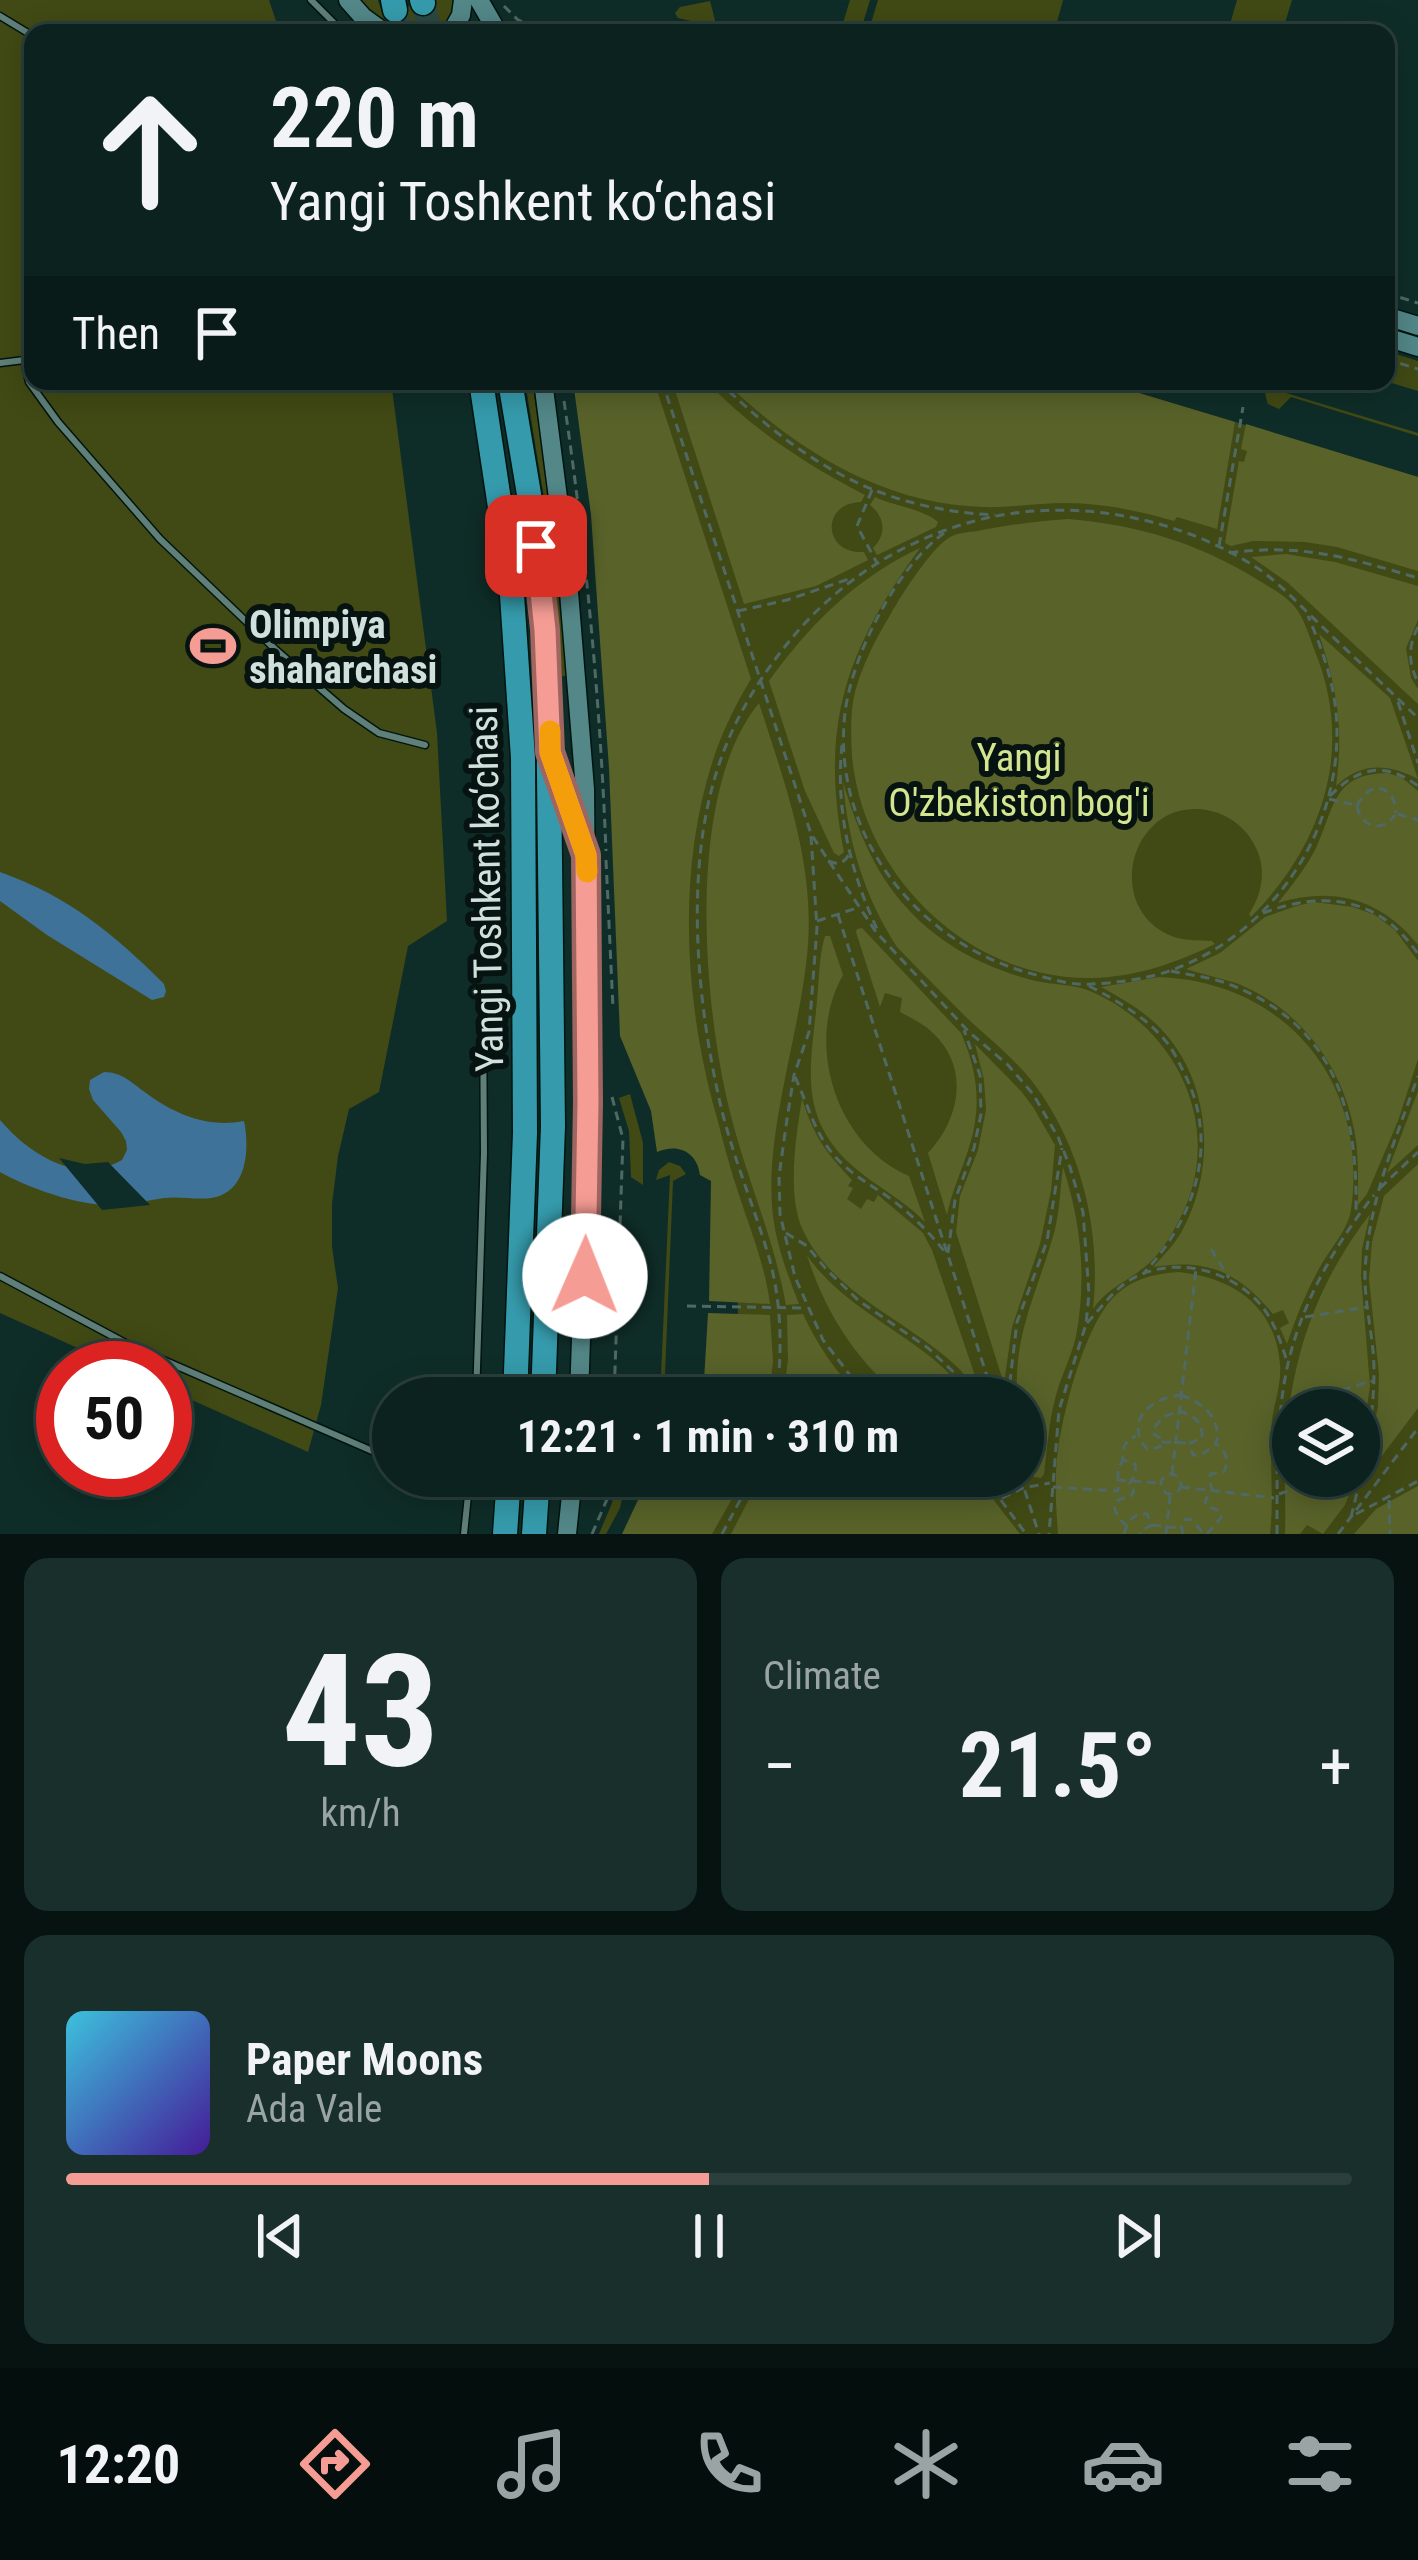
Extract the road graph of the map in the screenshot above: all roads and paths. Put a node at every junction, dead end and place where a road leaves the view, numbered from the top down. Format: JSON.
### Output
{"nodes":[{"id":1,"x":311,"y":0,"type":"edge"},
{"id":2,"x":348,"y":0,"type":"edge"},
{"id":3,"x":471,"y":0,"type":"edge"},
{"id":4,"x":500,"y":0,"type":"edge"},
{"id":5,"x":391,"y":14,"type":"edge"},
{"id":6,"x":335,"y":24,"type":"edge"},
{"id":7,"x":491,"y":24,"type":"edge"},
{"id":8,"x":527,"y":24,"type":"edge"},
{"id":9,"x":35,"y":390,"type":"edge"},
{"id":10,"x":482,"y":390,"type":"edge"},
{"id":11,"x":512,"y":390,"type":"edge"},
{"id":12,"x":544,"y":390,"type":"edge"},
{"id":13,"x":665,"y":390,"type":"edge"},
{"id":14,"x":727,"y":390,"type":"edge"},
{"id":15,"x":1243,"y":407,"type":"dead end"},
{"id":16,"x":872,"y":489,"type":"junction"},
{"id":17,"x":1002,"y":515,"type":"junction"},
{"id":18,"x":950,"y":528,"type":"junction"},
{"id":19,"x":1219,"y":548,"type":"junction"},
{"id":20,"x":1227,"y":553,"type":"junction"},
{"id":21,"x":877,"y":563,"type":"junction"},
{"id":22,"x":857,"y":576,"type":"junction"},
{"id":23,"x":1418,"y":578,"type":"edge"},
{"id":24,"x":1306,"y":610,"type":"junction"},
{"id":25,"x":737,"y":611,"type":"junction"},
{"id":26,"x":1418,"y":627,"type":"edge"},
{"id":27,"x":1415,"y":668,"type":"edge"},
{"id":28,"x":760,"y":680,"type":"junction"},
{"id":29,"x":1418,"y":682,"type":"edge"},
{"id":30,"x":1396,"y":697,"type":"junction"},
{"id":31,"x":1418,"y":718,"type":"edge"},
{"id":32,"x":843,"y":737,"type":"junction"},
{"id":33,"x":425,"y":745,"type":"dead end"},
{"id":34,"x":550,"y":752,"type":"junction"},
{"id":35,"x":1418,"y":763,"type":"edge"},
{"id":36,"x":1418,"y":786,"type":"edge"},
{"id":37,"x":1328,"y":799,"type":"junction"},
{"id":38,"x":1357,"y":806,"type":"junction"},
{"id":39,"x":1396,"y":813,"type":"junction"},
{"id":40,"x":1418,"y":820,"type":"edge"},
{"id":41,"x":811,"y":834,"type":"junction"},
{"id":42,"x":850,"y":852,"type":"junction"},
{"id":43,"x":586,"y":855,"type":"junction"},
{"id":44,"x":828,"y":861,"type":"junction"},
{"id":45,"x":859,"y":907,"type":"junction"},
{"id":46,"x":1261,"y":913,"type":"junction"},
{"id":47,"x":838,"y":915,"type":"junction"},
{"id":48,"x":817,"y":921,"type":"junction"},
{"id":49,"x":882,"y":938,"type":"junction"},
{"id":50,"x":1418,"y":954,"type":"edge"},
{"id":51,"x":1169,"y":971,"type":"junction"},
{"id":52,"x":1087,"y":985,"type":"junction"},
{"id":53,"x":483,"y":1010,"type":"dead end"},
{"id":54,"x":961,"y":1023,"type":"junction"},
{"id":55,"x":794,"y":1075,"type":"junction"},
{"id":56,"x":1418,"y":1076,"type":"edge"},
{"id":57,"x":613,"y":1097,"type":"dead end"},
{"id":58,"x":1062,"y":1146,"type":"junction"},
{"id":59,"x":1418,"y":1152,"type":"edge"},
{"id":60,"x":1377,"y":1192,"type":"junction"},
{"id":61,"x":1355,"y":1219,"type":"junction"},
{"id":62,"x":784,"y":1232,"type":"junction"},
{"id":63,"x":1210,"y":1249,"type":"dead end"},
{"id":64,"x":948,"y":1255,"type":"junction"},
{"id":65,"x":1196,"y":1269,"type":"junction"},
{"id":66,"x":1143,"y":1274,"type":"junction"},
{"id":67,"x":0,"y":1276,"type":"edge"},
{"id":68,"x":1230,"y":1280,"type":"junction"},
{"id":69,"x":687,"y":1306,"type":"dead end"},
{"id":70,"x":1367,"y":1307,"type":"junction"},
{"id":71,"x":808,"y":1308,"type":"junction"},
{"id":72,"x":778,"y":1310,"type":"junction"},
{"id":73,"x":1303,"y":1317,"type":"junction"},
{"id":74,"x":1086,"y":1324,"type":"junction"},
{"id":75,"x":1288,"y":1364,"type":"junction"},
{"id":76,"x":477,"y":1377,"type":"edge"},
{"id":77,"x":516,"y":1377,"type":"edge"},
{"id":78,"x":544,"y":1377,"type":"edge"},
{"id":79,"x":580,"y":1377,"type":"edge"},
{"id":80,"x":615,"y":1377,"type":"edge"},
{"id":81,"x":779,"y":1377,"type":"edge"},
{"id":82,"x":852,"y":1377,"type":"edge"},
{"id":83,"x":959,"y":1377,"type":"edge"},
{"id":84,"x":987,"y":1377,"type":"edge"},
{"id":85,"x":1011,"y":1377,"type":"edge"},
{"id":86,"x":1374,"y":1381,"type":"junction"},
{"id":87,"x":1284,"y":1389,"type":"edge"},
{"id":88,"x":1345,"y":1389,"type":"edge"},
{"id":89,"x":1373,"y":1389,"type":"edge"},
{"id":90,"x":1181,"y":1395,"type":"junction"},
{"id":91,"x":1179,"y":1411,"type":"junction"},
{"id":92,"x":1418,"y":1428,"type":"edge"},
{"id":93,"x":1138,"y":1435,"type":"junction"},
{"id":94,"x":1161,"y":1442,"type":"junction"},
{"id":95,"x":1176,"y":1443,"type":"junction"},
{"id":96,"x":1190,"y":1443,"type":"junction"},
{"id":97,"x":1216,"y":1444,"type":"junction"},
{"id":98,"x":372,"y":1451,"type":"edge"},
{"id":99,"x":1123,"y":1460,"type":"junction"},
{"id":100,"x":1172,"y":1474,"type":"junction"},
{"id":101,"x":1118,"y":1480,"type":"junction"},
{"id":102,"x":1129,"y":1480,"type":"junction"},
{"id":103,"x":1418,"y":1481,"type":"edge"},
{"id":104,"x":1044,"y":1483,"type":"edge"},
{"id":105,"x":1161,"y":1483,"type":"junction"},
{"id":106,"x":1053,"y":1485,"type":"junction"},
{"id":107,"x":1181,"y":1487,"type":"junction"},
{"id":108,"x":1212,"y":1490,"type":"junction"},
{"id":109,"x":1118,"y":1491,"type":"junction"},
{"id":110,"x":1170,"y":1494,"type":"junction"},
{"id":111,"x":1272,"y":1496,"type":"edge"},
{"id":112,"x":1390,"y":1496,"type":"junction"},
{"id":113,"x":468,"y":1497,"type":"edge"},
{"id":114,"x":508,"y":1497,"type":"edge"},
{"id":115,"x":537,"y":1497,"type":"edge"},
{"id":116,"x":571,"y":1497,"type":"edge"},
{"id":117,"x":608,"y":1497,"type":"edge"},
{"id":118,"x":742,"y":1497,"type":"edge"},
{"id":119,"x":1005,"y":1497,"type":"edge"},
{"id":120,"x":1026,"y":1497,"type":"edge"},
{"id":121,"x":1277,"y":1497,"type":"edge"},
{"id":122,"x":1355,"y":1497,"type":"edge"},
{"id":123,"x":1122,"y":1498,"type":"junction"},
{"id":124,"x":1001,"y":1499,"type":"joint"},
{"id":125,"x":1351,"y":1517,"type":"junction"},
{"id":126,"x":1152,"y":1525,"type":"junction"},
{"id":127,"x":1127,"y":1526,"type":"junction"},
{"id":128,"x":1167,"y":1527,"type":"junction"},
{"id":129,"x":1181,"y":1531,"type":"edge"},
{"id":130,"x":464,"y":1534,"type":"edge"},
{"id":131,"x":505,"y":1534,"type":"edge"},
{"id":132,"x":534,"y":1534,"type":"edge"},
{"id":133,"x":567,"y":1534,"type":"edge"},
{"id":134,"x":592,"y":1534,"type":"edge"},
{"id":135,"x":722,"y":1534,"type":"edge"},
{"id":136,"x":1026,"y":1534,"type":"edge"},
{"id":137,"x":1039,"y":1534,"type":"edge"},
{"id":138,"x":1049,"y":1534,"type":"edge"},
{"id":139,"x":1124,"y":1534,"type":"edge"},
{"id":140,"x":1140,"y":1534,"type":"edge"},
{"id":141,"x":1166,"y":1534,"type":"edge"},
{"id":142,"x":1206,"y":1534,"type":"edge"},
{"id":143,"x":1277,"y":1534,"type":"edge"},
{"id":144,"x":1338,"y":1534,"type":"edge"},
{"id":145,"x":1390,"y":1534,"type":"edge"}],
"edges":[{"from":1,"to":6,"type":"lane"},
{"from":2,"to":5,"type":"main road"},
{"from":3,"to":7,"type":"main road"},
{"from":4,"to":8,"type":"path"},
{"from":9,"to":33,"type":"lane"},
{"from":10,"to":77,"type":"highway","name":"Yangi Toshkent ko‘chasi"},
{"from":11,"to":34,"type":"highway","name":"Yangi Toshkent ko‘chasi"},
{"from":12,"to":43,"type":"main road"},
{"from":13,"to":25,"type":"path"},
{"from":14,"to":16,"type":"path"},
{"from":15,"to":19,"type":"path"},
{"from":16,"to":17,"type":"path"},
{"from":16,"to":21,"type":"path"},
{"from":17,"to":18,"type":"path"},
{"from":17,"to":19,"type":"path"},
{"from":18,"to":21,"type":"path"},
{"from":18,"to":32,"type":"path"},
{"from":19,"to":20,"type":"path"},
{"from":20,"to":23,"type":"path"},
{"from":20,"to":24,"type":"path"},
{"from":21,"to":22,"type":"path"},
{"from":22,"to":25,"type":"path"},
{"from":22,"to":28,"type":"path"},
{"from":24,"to":30,"type":"path"},
{"from":24,"to":37,"type":"path"},
{"from":25,"to":28,"type":"path"},
{"from":26,"to":27,"type":"path"},
{"from":27,"to":29,"type":"path"},
{"from":28,"to":41,"type":"path"},
{"from":28,"to":72,"type":"path"},
{"from":30,"to":31,"type":"path"},
{"from":30,"to":35,"type":"path"},
{"from":32,"to":42,"type":"path"},
{"from":32,"to":52,"type":"path"},
{"from":34,"to":43,"type":"highway"},
{"from":34,"to":78,"type":"highway","name":"Yangi Toshkent ko‘chasi"},
{"from":36,"to":37,"type":"path"},
{"from":37,"to":38,"type":"path"},
{"from":37,"to":46,"type":"path"},
{"from":38,"to":39,"type":"path"},
{"from":38,"to":39,"type":"path"},
{"from":39,"to":40,"type":"path"},
{"from":41,"to":44,"type":"path"},
{"from":41,"to":48,"type":"path"},
{"from":42,"to":44,"type":"path"},
{"from":42,"to":49,"type":"path"},
{"from":43,"to":79,"type":"main road"},
{"from":44,"to":45,"type":"path"},
{"from":45,"to":47,"type":"path"},
{"from":45,"to":49,"type":"path"},
{"from":46,"to":50,"type":"path"},
{"from":46,"to":51,"type":"path"},
{"from":47,"to":48,"type":"path"},
{"from":47,"to":64,"type":"path"},
{"from":48,"to":55,"type":"path"},
{"from":49,"to":54,"type":"path"},
{"from":51,"to":52,"type":"path"},
{"from":51,"to":61,"type":"path"},
{"from":52,"to":66,"type":"path"},
{"from":53,"to":76,"type":"lane"},
{"from":54,"to":58,"type":"path"},
{"from":54,"to":64,"type":"path"},
{"from":55,"to":62,"type":"path"},
{"from":55,"to":64,"type":"path"},
{"from":56,"to":60,"type":"path"},
{"from":57,"to":80,"type":"path"},
{"from":58,"to":74,"type":"path"},
{"from":58,"to":85,"type":"path"},
{"from":59,"to":60,"type":"path"},
{"from":60,"to":61,"type":"path"},
{"from":60,"to":70,"type":"path"},
{"from":61,"to":73,"type":"path"},
{"from":62,"to":71,"type":"path"},
{"from":62,"to":83,"type":"path"},
{"from":63,"to":68,"type":"path"},
{"from":64,"to":84,"type":"path"},
{"from":65,"to":66,"type":"path"},
{"from":65,"to":68,"type":"path"},
{"from":65,"to":90,"type":"path"},
{"from":66,"to":74,"type":"path"},
{"from":67,"to":98,"type":"lane"},
{"from":68,"to":75,"type":"path"},
{"from":69,"to":72,"type":"path"},
{"from":70,"to":73,"type":"path"},
{"from":70,"to":86,"type":"path"},
{"from":71,"to":72,"type":"path"},
{"from":71,"to":82,"type":"path"},
{"from":72,"to":81,"type":"path"},
{"from":73,"to":75,"type":"path"},
{"from":74,"to":106,"type":"path"},
{"from":75,"to":87,"type":"path"},
{"from":86,"to":88,"type":"path"},
{"from":86,"to":89,"type":"path"},
{"from":90,"to":91,"type":"path"},
{"from":90,"to":93,"type":"path"},
{"from":90,"to":97,"type":"path"},
{"from":91,"to":94,"type":"path"},
{"from":91,"to":95,"type":"path"},
{"from":91,"to":96,"type":"path"},
{"from":92,"to":125,"type":"path"},
{"from":93,"to":94,"type":"path"},
{"from":93,"to":99,"type":"path"},
{"from":94,"to":95,"type":"path"},
{"from":95,"to":96,"type":"path"},
{"from":95,"to":100,"type":"path"},
{"from":96,"to":97,"type":"path"},
{"from":97,"to":108,"type":"path"},
{"from":99,"to":101,"type":"path"},
{"from":99,"to":102,"type":"path"},
{"from":100,"to":105,"type":"path"},
{"from":100,"to":107,"type":"path"},
{"from":101,"to":102,"type":"path"},
{"from":101,"to":109,"type":"path"},
{"from":102,"to":105,"type":"path"},
{"from":102,"to":123,"type":"path"},
{"from":103,"to":112,"type":"path"},
{"from":104,"to":106,"type":"path"},
{"from":105,"to":110,"type":"path"},
{"from":106,"to":109,"type":"path"},
{"from":106,"to":138,"type":"path"},
{"from":107,"to":108,"type":"path"},
{"from":107,"to":110,"type":"path"},
{"from":108,"to":111,"type":"path"},
{"from":108,"to":142,"type":"path"},
{"from":109,"to":123,"type":"path"},
{"from":110,"to":128,"type":"path"},
{"from":112,"to":125,"type":"path"},
{"from":112,"to":145,"type":"path"},
{"from":113,"to":130,"type":"lane"},
{"from":114,"to":131,"type":"highway"},
{"from":115,"to":132,"type":"highway"},
{"from":116,"to":133,"type":"main road"},
{"from":117,"to":134,"type":"path"},
{"from":118,"to":135,"type":"path"},
{"from":119,"to":124,"type":"path"},
{"from":120,"to":137,"type":"path"},
{"from":121,"to":143,"type":"path"},
{"from":122,"to":125,"type":"path"},
{"from":123,"to":127,"type":"path"},
{"from":124,"to":136,"type":"path"},
{"from":125,"to":144,"type":"path"},
{"from":126,"to":127,"type":"path"},
{"from":126,"to":128,"type":"path"},
{"from":126,"to":140,"type":"path"},
{"from":127,"to":139,"type":"path"},
{"from":128,"to":129,"type":"path"},
{"from":128,"to":141,"type":"path"},
{"from":129,"to":142,"type":"path"}]}
